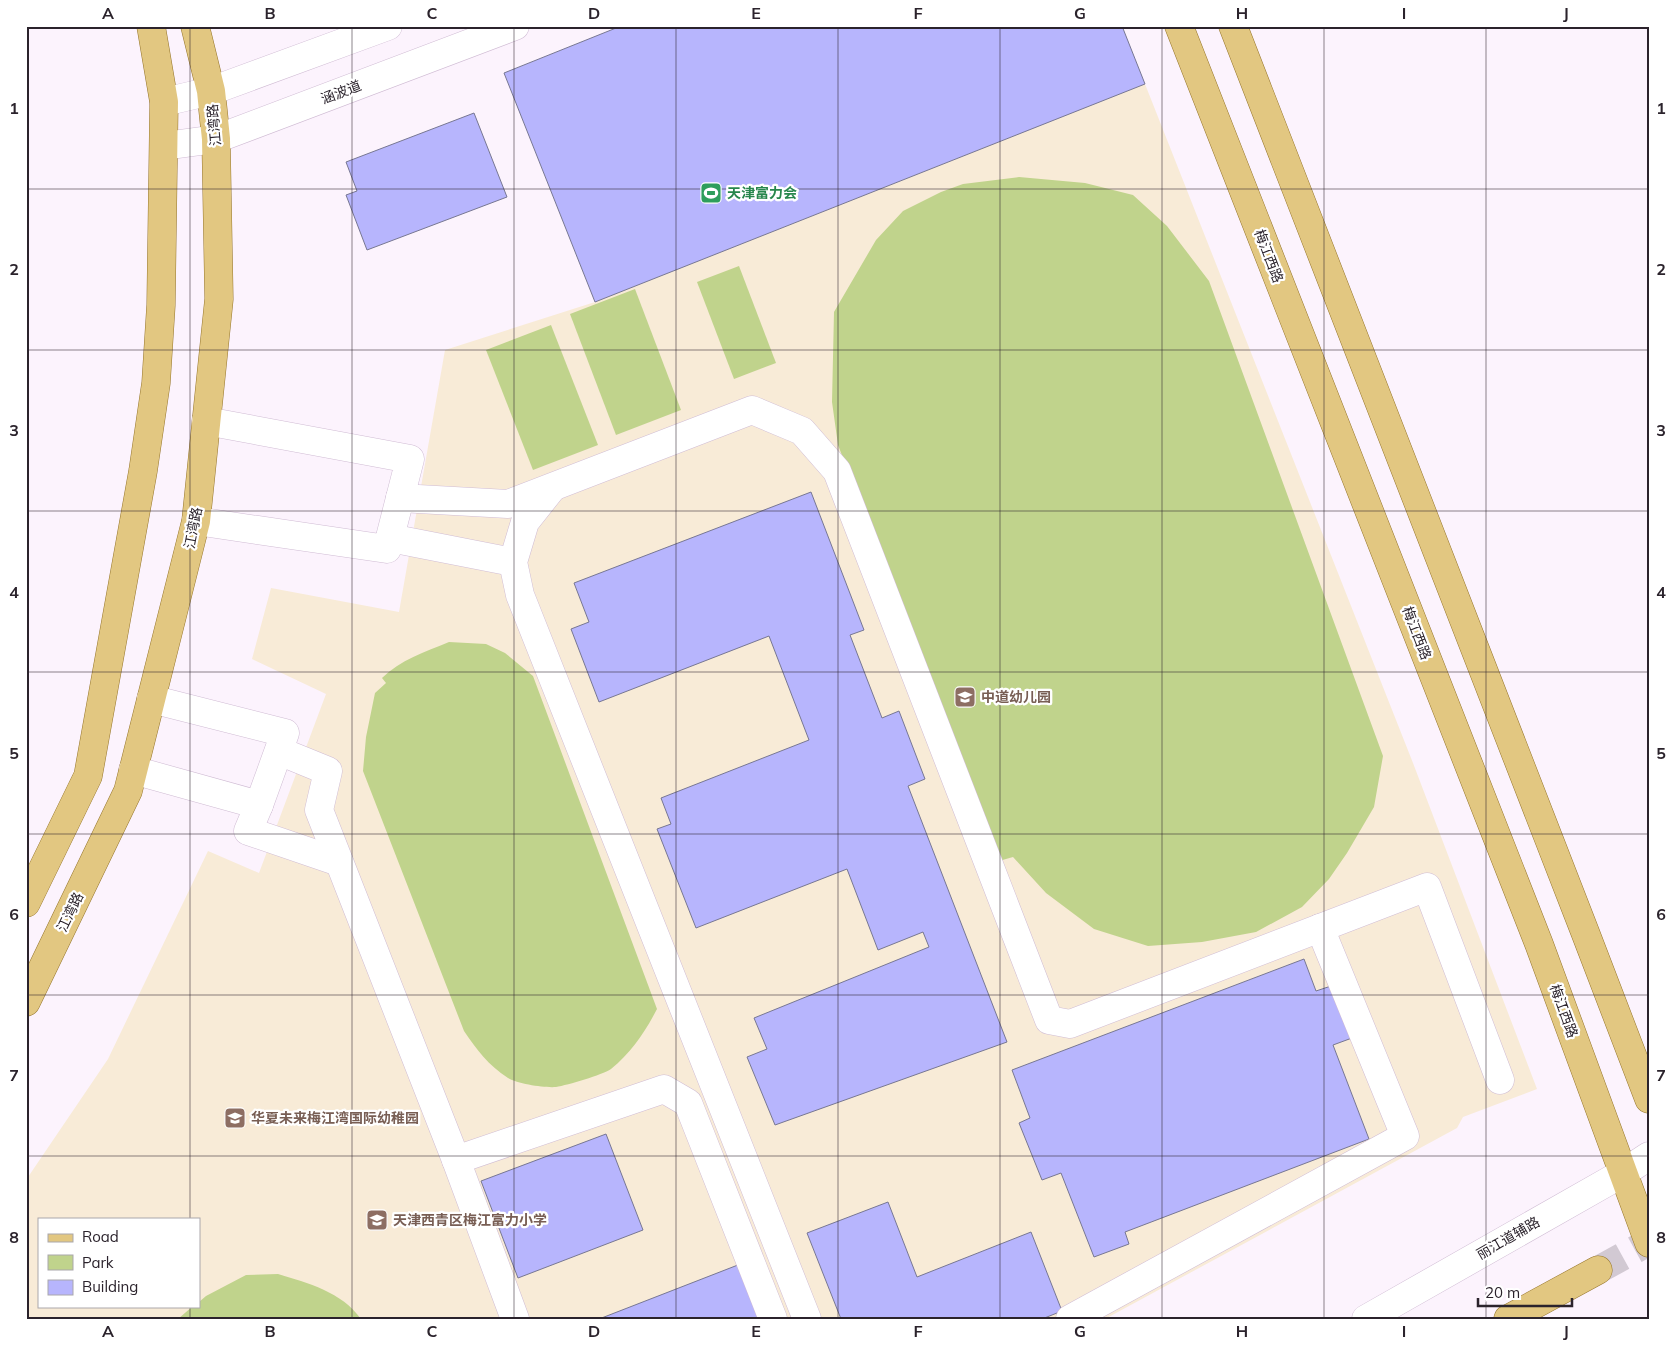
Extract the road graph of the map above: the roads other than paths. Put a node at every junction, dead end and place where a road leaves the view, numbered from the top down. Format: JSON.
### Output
{"nodes":[{"id":1,"x":151,"y":26,"type":"edge"},
{"id":2,"x":195,"y":26,"type":"edge"},
{"id":3,"x":388,"y":26,"type":"edge"},
{"id":4,"x":515,"y":26,"type":"edge"},
{"id":5,"x":1179,"y":26,"type":"edge"},
{"id":6,"x":1233,"y":26,"type":"edge"},
{"id":7,"x":211,"y":91,"type":"junction"},
{"id":8,"x":164,"y":102,"type":"junction"},
{"id":9,"x":216,"y":139,"type":"junction"},
{"id":10,"x":164,"y":146,"type":"junction"},
{"id":11,"x":206,"y":421,"type":"junction"},
{"id":12,"x":553,"y":487,"type":"junction"},
{"id":13,"x":400,"y":498,"type":"junction"},
{"id":14,"x":196,"y":521,"type":"junction"},
{"id":15,"x":390,"y":538,"type":"junction"},
{"id":16,"x":513,"y":562,"type":"junction"},
{"id":17,"x":151,"y":699,"type":"junction"},
{"id":18,"x":279,"y":750,"type":"junction"},
{"id":19,"x":134,"y":770,"type":"junction"},
{"id":20,"x":259,"y":804,"type":"junction"},
{"id":21,"x":339,"y":862,"type":"junction"},
{"id":22,"x":26,"y":903,"type":"edge"},
{"id":23,"x":1320,"y":928,"type":"junction"},
{"id":24,"x":26,"y":1002,"type":"edge"},
{"id":25,"x":1500,"y":1080,"type":"dead end"},
{"id":26,"x":1649,"y":1099,"type":"edge"},
{"id":27,"x":1649,"y":1156,"type":"edge"},
{"id":28,"x":456,"y":1160,"type":"junction"},
{"id":29,"x":1623,"y":1173,"type":"junction"},
{"id":30,"x":1649,"y":1243,"type":"edge"},
{"id":31,"x":1598,"y":1270,"type":"tunnel mouth"},
{"id":32,"x":515,"y":1319,"type":"edge"},
{"id":33,"x":773,"y":1319,"type":"edge"},
{"id":34,"x":807,"y":1319,"type":"edge"},
{"id":35,"x":1070,"y":1319,"type":"edge"},
{"id":36,"x":1366,"y":1319,"type":"edge"},
{"id":37,"x":1508,"y":1319,"type":"edge"}],
"edges":[{"from":1,"to":8,"type":"main road"},
{"from":2,"to":7,"type":"main road","name":"江湾路"},
{"from":3,"to":7,"type":"street"},
{"from":4,"to":9,"type":"street","name":"涵波道"},
{"from":5,"to":29,"type":"main road","name":"梅江西路"},
{"from":6,"to":26,"type":"main road"},
{"from":7,"to":8,"type":"street"},
{"from":7,"to":9,"type":"main road","name":"江湾路"},
{"from":8,"to":10,"type":"main road"},
{"from":9,"to":10,"type":"street","name":"涵波道"},
{"from":9,"to":11,"type":"main road","name":"江湾路"},
{"from":10,"to":22,"type":"main road"},
{"from":11,"to":13,"type":"street"},
{"from":11,"to":14,"type":"main road","name":"江湾路"},
{"from":12,"to":13,"type":"street"},
{"from":12,"to":16,"type":"street"},
{"from":12,"to":23,"type":"street"},
{"from":13,"to":15,"type":"street"},
{"from":14,"to":15,"type":"street"},
{"from":14,"to":17,"type":"main road","name":"江湾路"},
{"from":15,"to":16,"type":"street"},
{"from":16,"to":34,"type":"street"},
{"from":17,"to":18,"type":"street"},
{"from":17,"to":19,"type":"main road","name":"江湾路"},
{"from":18,"to":20,"type":"street"},
{"from":18,"to":21,"type":"street"},
{"from":19,"to":20,"type":"street"},
{"from":19,"to":24,"type":"main road","name":"江湾路"},
{"from":20,"to":21,"type":"street"},
{"from":21,"to":28,"type":"street"},
{"from":23,"to":25,"type":"street"},
{"from":23,"to":35,"type":"street"},
{"from":27,"to":29,"type":"street","name":"丽江道辅路"},
{"from":28,"to":32,"type":"street"},
{"from":28,"to":33,"type":"street"},
{"from":29,"to":30,"type":"main road","name":"梅江西路"},
{"from":29,"to":36,"type":"street","name":"丽江道辅路"},
{"from":31,"to":37,"type":"main road"}]}
